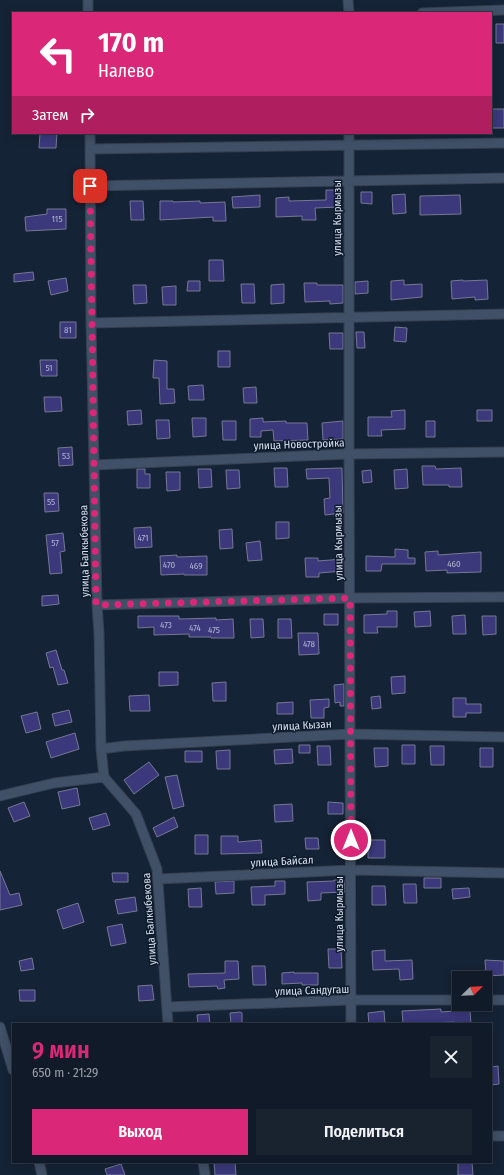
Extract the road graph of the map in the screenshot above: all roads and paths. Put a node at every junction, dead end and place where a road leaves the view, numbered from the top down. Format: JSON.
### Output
{"nodes":[{"id":1,"x":88,"y":0,"type":"edge"},
{"id":2,"x":348,"y":0,"type":"edge"},
{"id":3,"x":504,"y":10,"type":"edge"},
{"id":4,"x":88,"y":12,"type":"edge"},
{"id":5,"x":349,"y":12,"type":"edge"},
{"id":6,"x":449,"y":12,"type":"edge"},
{"id":7,"x":90,"y":134,"type":"edge"},
{"id":8,"x":349,"y":134,"type":"edge"},
{"id":9,"x":504,"y":143,"type":"edge"},
{"id":10,"x":349,"y":145,"type":"junction"},
{"id":11,"x":90,"y":149,"type":"junction"},
{"id":12,"x":504,"y":178,"type":"edge"},
{"id":13,"x":349,"y":181,"type":"junction"},
{"id":14,"x":90,"y":186,"type":"junction"},
{"id":15,"x":504,"y":314,"type":"edge"},
{"id":16,"x":348,"y":317,"type":"junction"},
{"id":17,"x":91,"y":323,"type":"junction"},
{"id":18,"x":504,"y":452,"type":"edge"},
{"id":19,"x":349,"y":454,"type":"junction"},
{"id":20,"x":94,"y":465,"type":"junction"},
{"id":21,"x":504,"y":597,"type":"edge"},
{"id":22,"x":350,"y":598,"type":"junction"},
{"id":23,"x":96,"y":605,"type":"junction"},
{"id":24,"x":350,"y":734,"type":"junction"},
{"id":25,"x":504,"y":737,"type":"edge"},
{"id":26,"x":101,"y":749,"type":"junction"},
{"id":27,"x":104,"y":777,"type":"junction"},
{"id":28,"x":0,"y":796,"type":"edge"},
{"id":29,"x":351,"y":870,"type":"junction"},
{"id":30,"x":504,"y":873,"type":"edge"},
{"id":31,"x":158,"y":879,"type":"junction"},
{"id":32,"x":351,"y":1000,"type":"junction"},
{"id":33,"x":452,"y":1000,"type":"edge"},
{"id":34,"x":492,"y":1000,"type":"edge"},
{"id":35,"x":504,"y":1000,"type":"edge"},
{"id":36,"x":167,"y":1007,"type":"junction"},
{"id":37,"x":168,"y":1023,"type":"edge"},
{"id":38,"x":351,"y":1023,"type":"edge"},
{"id":39,"x":0,"y":1027,"type":"edge"},
{"id":40,"x":12,"y":1067,"type":"edge"},
{"id":41,"x":492,"y":1136,"type":"edge"},
{"id":42,"x":504,"y":1136,"type":"edge"},
{"id":43,"x":39,"y":1163,"type":"edge"},
{"id":44,"x":203,"y":1163,"type":"edge"},
{"id":45,"x":42,"y":1175,"type":"edge"},
{"id":46,"x":205,"y":1175,"type":"edge"}],
"edges":[{"from":1,"to":4,"type":"street"},
{"from":2,"to":5,"type":"street"},
{"from":3,"to":6,"type":"street"},
{"from":7,"to":11,"type":"street","name":"улица Балкыбекова"},
{"from":8,"to":10,"type":"street","name":"улица Кырмызы"},
{"from":9,"to":10,"type":"street"},
{"from":10,"to":11,"type":"street"},
{"from":10,"to":13,"type":"street","name":"улица Кырмызы"},
{"from":11,"to":14,"type":"street","name":"улица Балкыбекова"},
{"from":12,"to":13,"type":"street"},
{"from":13,"to":14,"type":"street"},
{"from":13,"to":16,"type":"street","name":"улица Кырмызы"},
{"from":14,"to":17,"type":"street","name":"улица Балкыбекова"},
{"from":15,"to":16,"type":"street"},
{"from":16,"to":17,"type":"street"},
{"from":16,"to":19,"type":"street","name":"улица Кырмызы"},
{"from":17,"to":20,"type":"street","name":"улица Балкыбекова"},
{"from":18,"to":19,"type":"street","name":"улица Новостройка"},
{"from":19,"to":20,"type":"street","name":"улица Новостройка"},
{"from":19,"to":22,"type":"street","name":"улица Кырмызы"},
{"from":20,"to":23,"type":"street","name":"улица Балкыбекова"},
{"from":21,"to":22,"type":"street"},
{"from":22,"to":23,"type":"street"},
{"from":22,"to":24,"type":"street","name":"улица Кырмызы"},
{"from":23,"to":26,"type":"street","name":"улица Балкыбекова"},
{"from":24,"to":25,"type":"street","name":"улица Кызан"},
{"from":24,"to":26,"type":"street","name":"улица Кызан"},
{"from":24,"to":29,"type":"street","name":"улица Кырмызы"},
{"from":26,"to":27,"type":"street","name":"улица Балкыбекова"},
{"from":27,"to":28,"type":"street"},
{"from":27,"to":31,"type":"street","name":"улица Балкыбекова"},
{"from":29,"to":30,"type":"street","name":"улица Байсал"},
{"from":29,"to":31,"type":"street","name":"улица Байсал"},
{"from":29,"to":32,"type":"street","name":"улица Кырмызы"},
{"from":31,"to":36,"type":"street","name":"улица Балкыбекова"},
{"from":32,"to":33,"type":"street","name":"улица Сандугаш"},
{"from":32,"to":36,"type":"street","name":"улица Сандугаш"},
{"from":32,"to":38,"type":"street","name":"улица Кырмызы"},
{"from":34,"to":35,"type":"street"},
{"from":36,"to":37,"type":"street","name":"улица Балкыбекова"},
{"from":39,"to":40,"type":"street"},
{"from":41,"to":42,"type":"street"},
{"from":43,"to":45,"type":"street"},
{"from":44,"to":46,"type":"street"}]}
